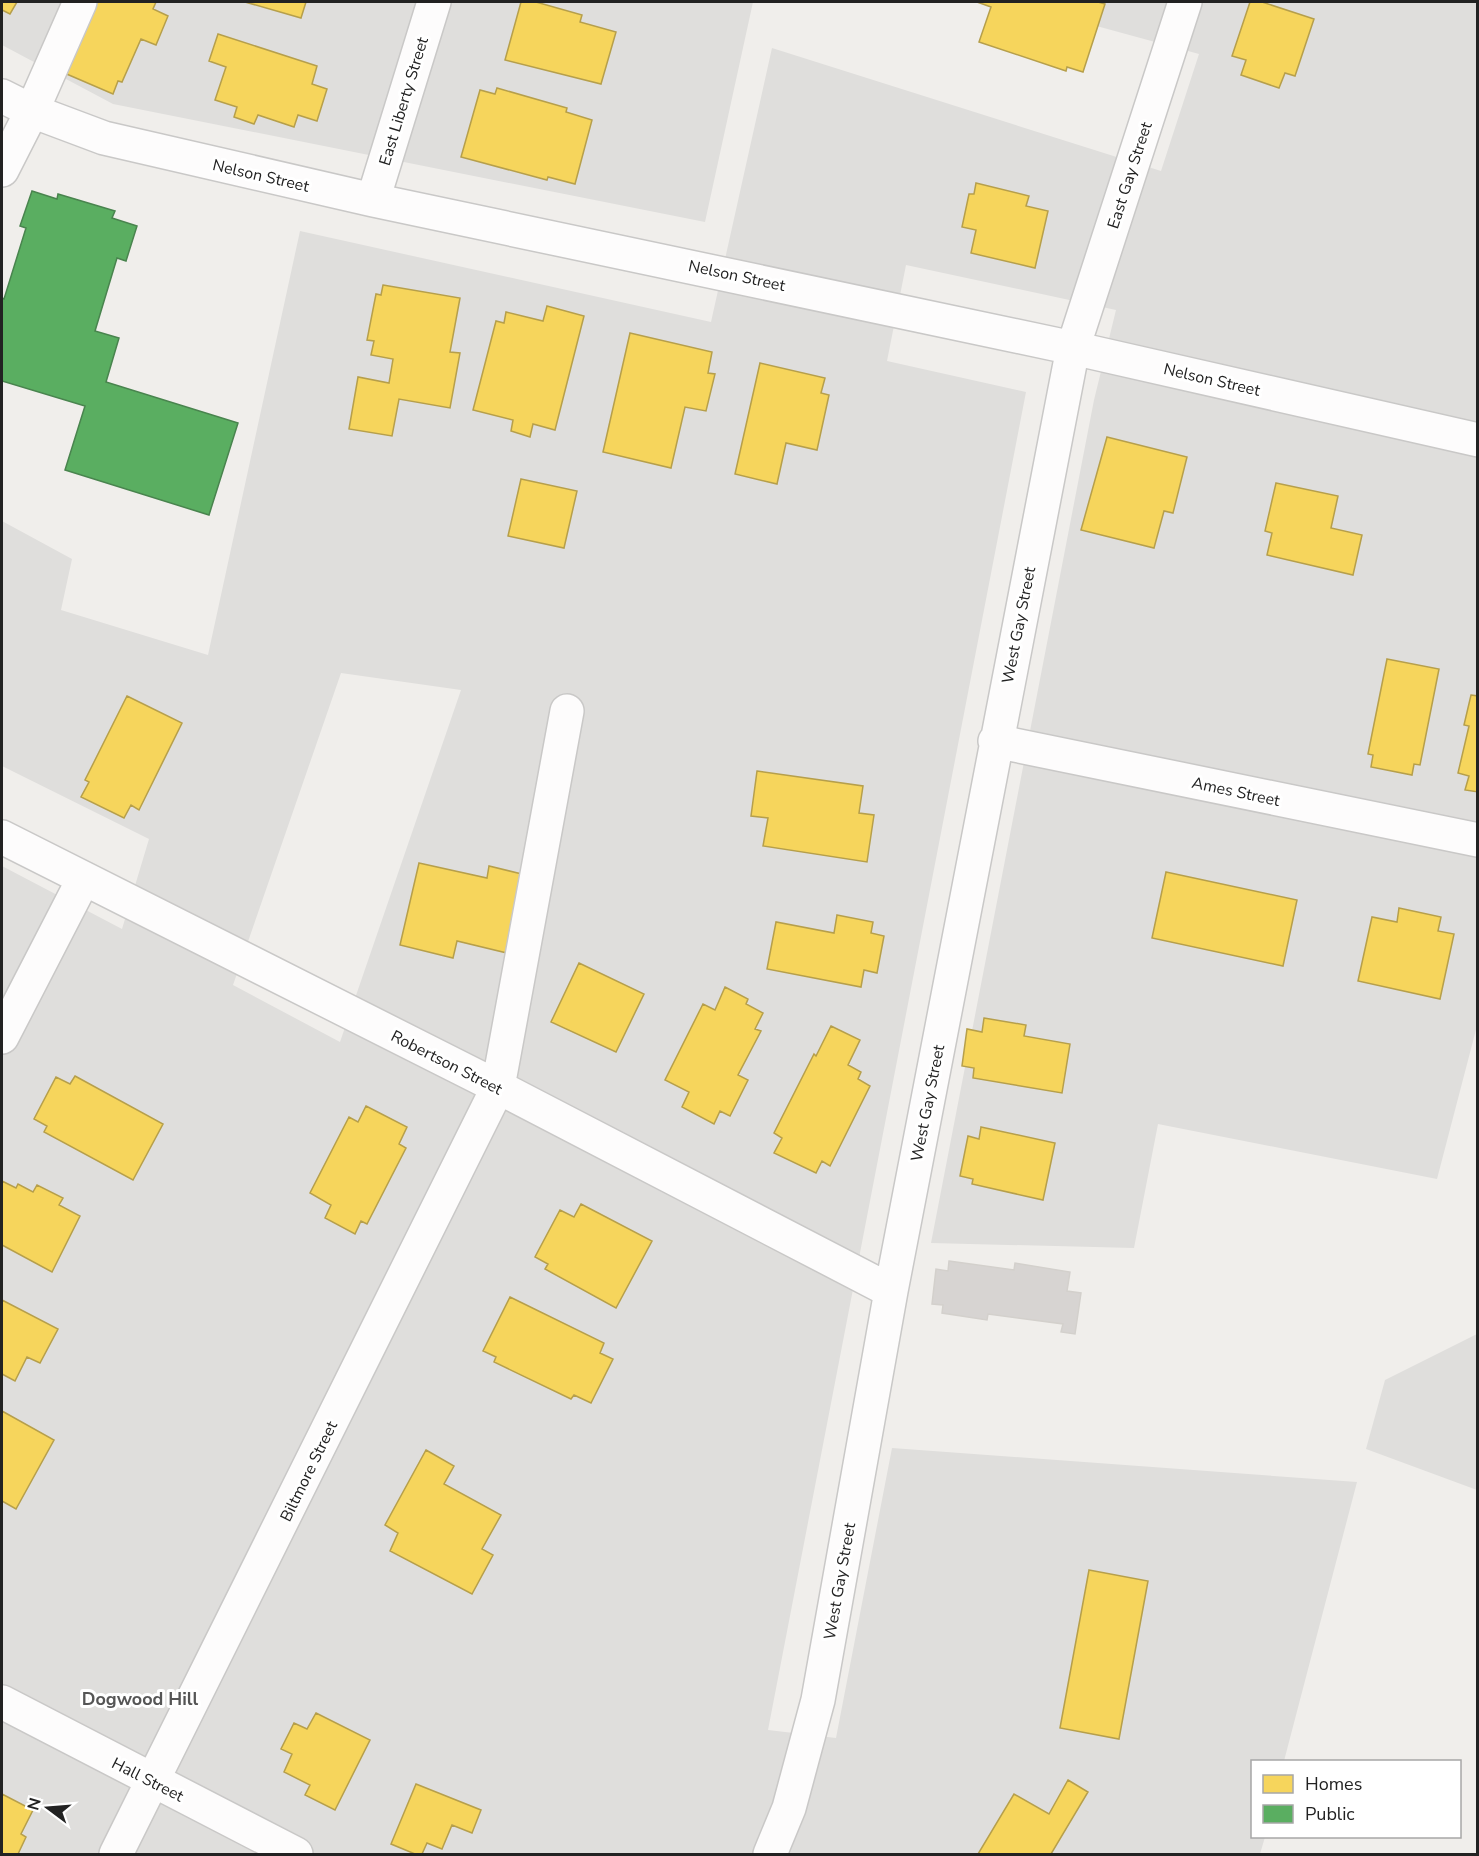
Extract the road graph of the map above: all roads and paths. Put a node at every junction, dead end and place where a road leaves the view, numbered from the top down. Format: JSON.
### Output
{"nodes":[{"id":1,"x":80,"y":2,"type":"edge"},
{"id":2,"x":434,"y":2,"type":"edge"},
{"id":3,"x":1185,"y":2,"type":"edge"},
{"id":4,"x":2,"y":96,"type":"edge"},
{"id":5,"x":32,"y":111,"type":"junction"},
{"id":6,"x":2,"y":170,"type":"edge"},
{"id":7,"x":373,"y":200,"type":"junction"},
{"id":8,"x":1072,"y":348,"type":"junction"},
{"id":9,"x":1478,"y":440,"type":"edge"},
{"id":10,"x":567,"y":711,"type":"dead end"},
{"id":11,"x":995,"y":741,"type":"junction"},
{"id":12,"x":2,"y":837,"type":"edge"},
{"id":13,"x":1478,"y":840,"type":"edge"},
{"id":14,"x":83,"y":880,"type":"junction"},
{"id":15,"x":2,"y":1037,"type":"edge"},
{"id":16,"x":498,"y":1087,"type":"junction"},
{"id":17,"x":891,"y":1291,"type":"junction"},
{"id":18,"x":2,"y":1702,"type":"edge"},
{"id":19,"x":154,"y":1782,"type":"junction"},
{"id":20,"x":116,"y":1854,"type":"edge"},
{"id":21,"x":296,"y":1854,"type":"edge"},
{"id":22,"x":770,"y":1854,"type":"edge"}],
"edges":[{"from":1,"to":5,"type":"street"},
{"from":2,"to":7,"type":"street","name":"East Liberty Street"},
{"from":3,"to":8,"type":"street","name":"East Gay Street"},
{"from":4,"to":5,"type":"street","name":"Nelson Street"},
{"from":5,"to":6,"type":"street"},
{"from":5,"to":7,"type":"street","name":"Nelson Street"},
{"from":7,"to":8,"type":"street","name":"Nelson Street"},
{"from":8,"to":9,"type":"street","name":"Nelson Street"},
{"from":8,"to":11,"type":"street","name":"West Gay Street"},
{"from":10,"to":16,"type":"street","name":"Biltmore Street"},
{"from":11,"to":13,"type":"street","name":"Ames Street"},
{"from":11,"to":17,"type":"street","name":"West Gay Street"},
{"from":12,"to":14,"type":"street","name":"Robertson Street"},
{"from":14,"to":15,"type":"street"},
{"from":14,"to":16,"type":"street","name":"Robertson Street"},
{"from":16,"to":17,"type":"street","name":"Robertson Street"},
{"from":16,"to":19,"type":"street","name":"Biltmore Street"},
{"from":17,"to":22,"type":"street","name":"West Gay Street"},
{"from":18,"to":19,"type":"street","name":"Hall Street"},
{"from":19,"to":20,"type":"street","name":"Biltmore Street"},
{"from":19,"to":21,"type":"street","name":"Hall Street"}]}
